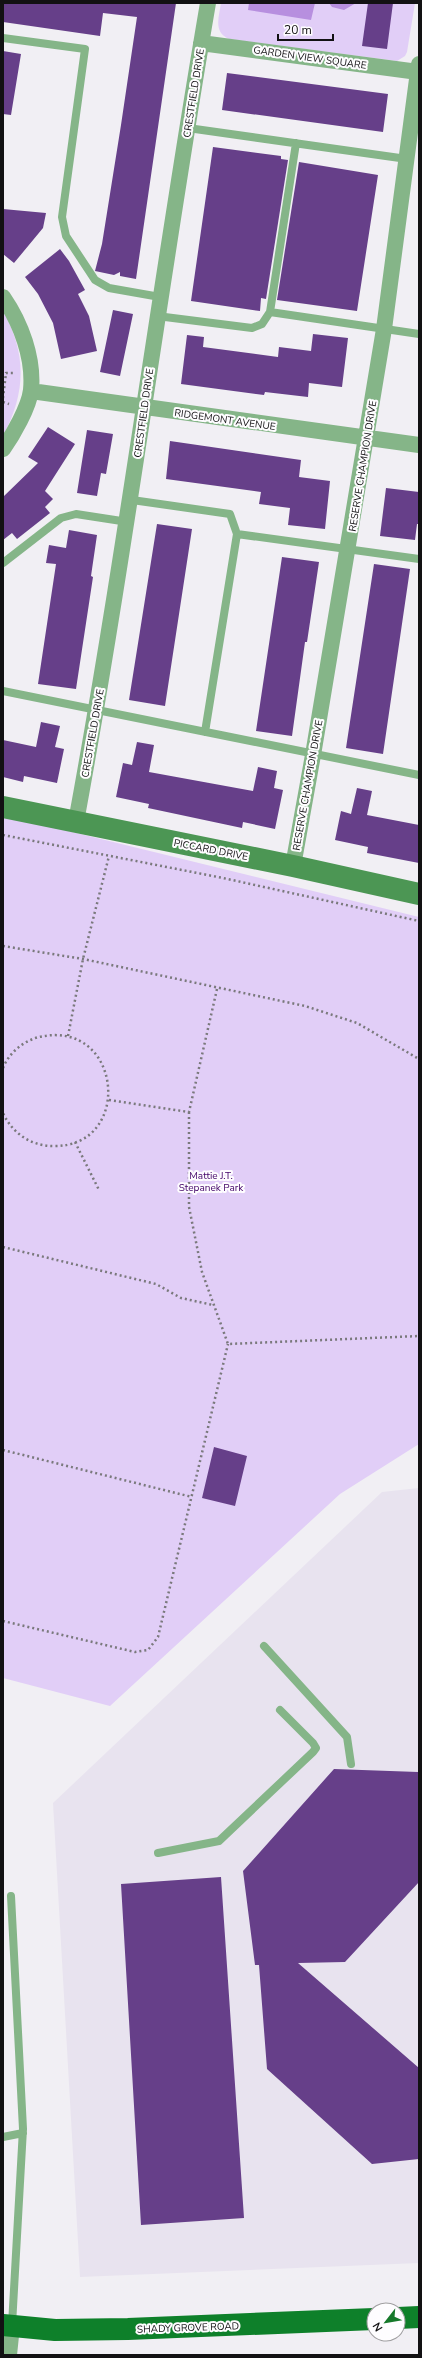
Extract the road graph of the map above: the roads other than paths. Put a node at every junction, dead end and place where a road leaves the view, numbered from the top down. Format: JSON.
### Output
{"nodes":[{"id":1,"x":208,"y":3,"type":"edge"},
{"id":2,"x":3,"y":38,"type":"edge"},
{"id":3,"x":202,"y":43,"type":"junction"},
{"id":4,"x":418,"y":68,"type":"edge"},
{"id":5,"x":188,"y":128,"type":"junction"},
{"id":6,"x":296,"y":143,"type":"junction"},
{"id":7,"x":406,"y":159,"type":"junction"},
{"id":8,"x":3,"y":297,"type":"edge"},
{"id":9,"x":160,"y":297,"type":"junction"},
{"id":10,"x":270,"y":312,"type":"junction"},
{"id":11,"x":157,"y":316,"type":"junction"},
{"id":12,"x":384,"y":329,"type":"junction"},
{"id":13,"x":419,"y":334,"type":"edge"},
{"id":14,"x":31,"y":391,"type":"junction"},
{"id":15,"x":143,"y":408,"type":"junction"},
{"id":16,"x":367,"y":437,"type":"junction"},
{"id":17,"x":419,"y":445,"type":"edge"},
{"id":18,"x":3,"y":449,"type":"edge"},
{"id":19,"x":132,"y":500,"type":"junction"},
{"id":20,"x":128,"y":522,"type":"junction"},
{"id":21,"x":237,"y":534,"type":"junction"},
{"id":22,"x":348,"y":549,"type":"junction"},
{"id":23,"x":419,"y":559,"type":"edge"},
{"id":24,"x":3,"y":563,"type":"edge"},
{"id":25,"x":3,"y":691,"type":"edge"},
{"id":26,"x":97,"y":710,"type":"junction"},
{"id":27,"x":205,"y":732,"type":"junction"},
{"id":28,"x":314,"y":755,"type":"junction"},
{"id":29,"x":419,"y":775,"type":"edge"},
{"id":30,"x":3,"y":807,"type":"edge"},
{"id":31,"x":76,"y":822,"type":"junction"},
{"id":32,"x":292,"y":866,"type":"junction"},
{"id":33,"x":419,"y":894,"type":"edge"},
{"id":34,"x":264,"y":1646,"type":"dead end"},
{"id":35,"x":280,"y":1710,"type":"dead end"},
{"id":36,"x":351,"y":1764,"type":"dead end"},
{"id":37,"x":158,"y":1853,"type":"dead end"},
{"id":38,"x":11,"y":1896,"type":"dead end"},
{"id":39,"x":23,"y":2133,"type":"junction"},
{"id":40,"x":3,"y":2138,"type":"edge"},
{"id":41,"x":406,"y":2318,"type":"edge"},
{"id":42,"x":419,"y":2318,"type":"edge"},
{"id":43,"x":366,"y":2319,"type":"edge"},
{"id":44,"x":7,"y":2326,"type":"edge"},
{"id":45,"x":8,"y":2355,"type":"edge"}],
"edges":[{"from":1,"to":3,"type":"street","name":"CRESTFIELD DRIVE"},
{"from":2,"to":9,"type":"lane"},
{"from":3,"to":4,"type":"street","name":"GARDEN VIEW SQUARE"},
{"from":3,"to":5,"type":"street","name":"CRESTFIELD DRIVE"},
{"from":4,"to":7,"type":"street","name":"RESERVE CHAMPION DRIVE"},
{"from":5,"to":6,"type":"lane"},
{"from":5,"to":9,"type":"street","name":"CRESTFIELD DRIVE"},
{"from":6,"to":7,"type":"lane"},
{"from":6,"to":10,"type":"lane"},
{"from":7,"to":12,"type":"street","name":"RESERVE CHAMPION DRIVE"},
{"from":8,"to":14,"type":"street"},
{"from":9,"to":11,"type":"street","name":"CRESTFIELD DRIVE"},
{"from":10,"to":11,"type":"lane"},
{"from":10,"to":12,"type":"lane"},
{"from":11,"to":15,"type":"street","name":"CRESTFIELD DRIVE"},
{"from":12,"to":13,"type":"lane"},
{"from":12,"to":16,"type":"street","name":"RESERVE CHAMPION DRIVE"},
{"from":14,"to":15,"type":"street","name":"RIDGEMONT AVENUE"},
{"from":14,"to":18,"type":"street"},
{"from":15,"to":16,"type":"street","name":"RIDGEMONT AVENUE"},
{"from":15,"to":19,"type":"street","name":"CRESTFIELD DRIVE"},
{"from":16,"to":17,"type":"street","name":"RIDGEMONT AVENUE"},
{"from":16,"to":22,"type":"street","name":"RESERVE CHAMPION DRIVE"},
{"from":19,"to":20,"type":"street","name":"CRESTFIELD DRIVE"},
{"from":19,"to":21,"type":"lane"},
{"from":20,"to":24,"type":"lane"},
{"from":20,"to":26,"type":"street","name":"CRESTFIELD DRIVE"},
{"from":21,"to":22,"type":"lane"},
{"from":21,"to":27,"type":"lane"},
{"from":22,"to":23,"type":"lane"},
{"from":22,"to":28,"type":"street","name":"RESERVE CHAMPION DRIVE"},
{"from":25,"to":26,"type":"lane"},
{"from":26,"to":27,"type":"lane"},
{"from":26,"to":31,"type":"street","name":"CRESTFIELD DRIVE"},
{"from":27,"to":28,"type":"lane"},
{"from":28,"to":29,"type":"lane"},
{"from":28,"to":32,"type":"street","name":"RESERVE CHAMPION DRIVE"},
{"from":30,"to":31,"type":"street","name":"PICCARD DRIVE"},
{"from":31,"to":32,"type":"street","name":"PICCARD DRIVE"},
{"from":32,"to":33,"type":"street","name":"PICCARD DRIVE"},
{"from":34,"to":36,"type":"lane"},
{"from":35,"to":37,"type":"lane"},
{"from":38,"to":39,"type":"lane"},
{"from":39,"to":40,"type":"lane"},
{"from":39,"to":44,"type":"lane"},
{"from":41,"to":42,"type":"main road"},
{"from":43,"to":44,"type":"main road","name":"SHADY GROVE ROAD"},
{"from":44,"to":45,"type":"street"}]}
